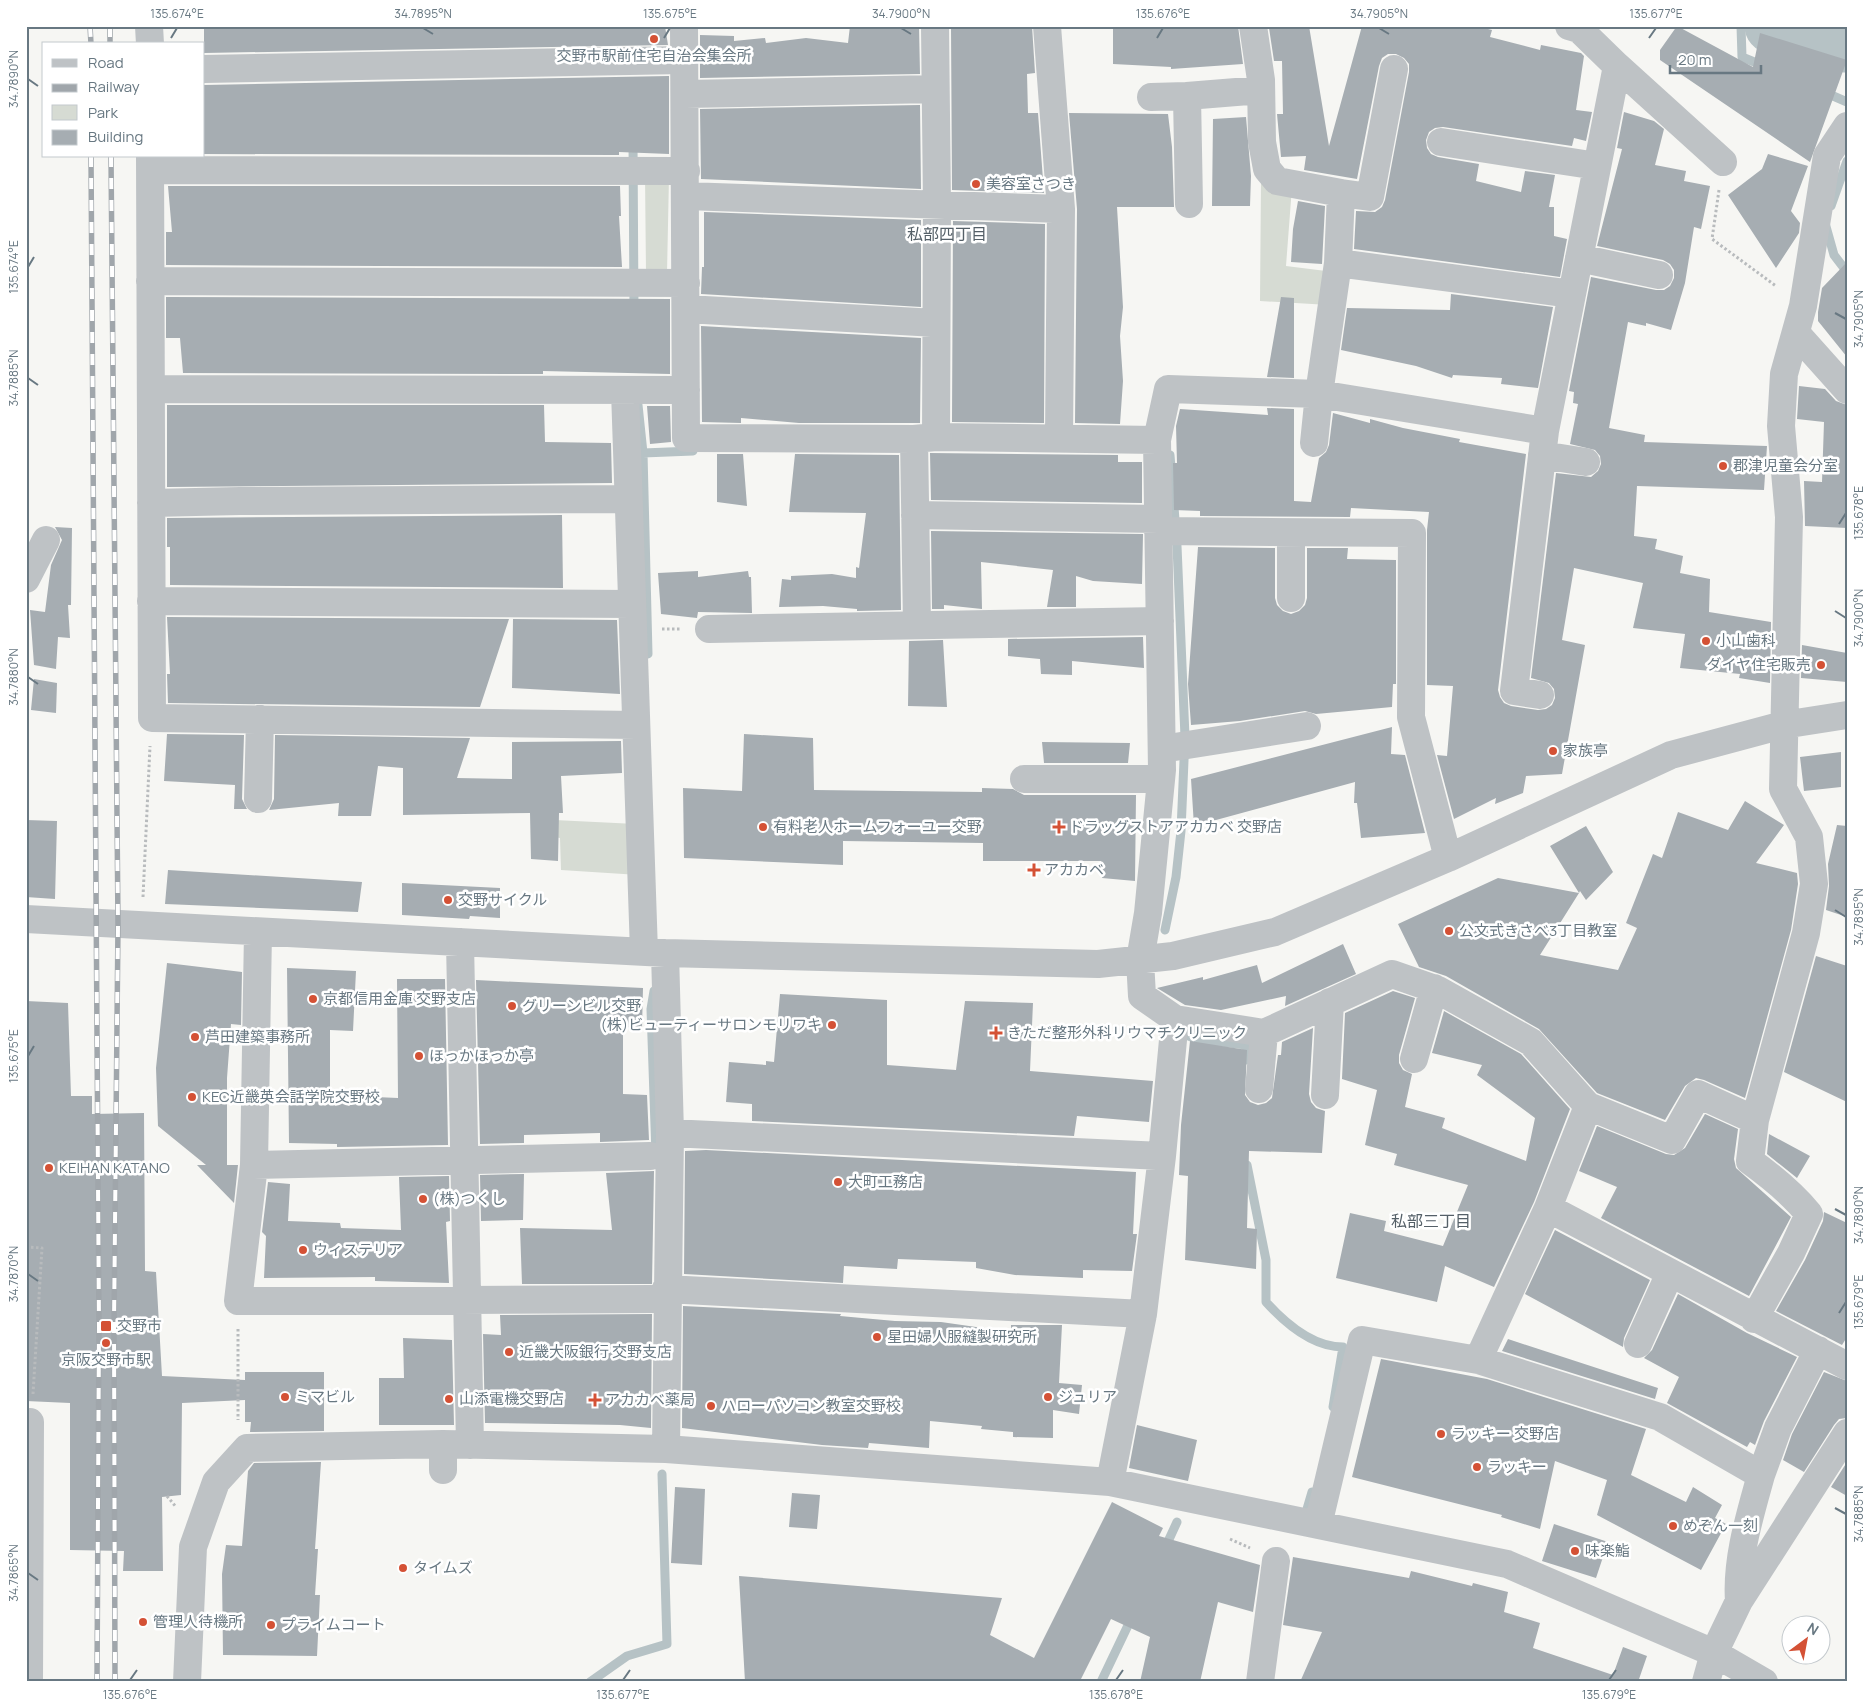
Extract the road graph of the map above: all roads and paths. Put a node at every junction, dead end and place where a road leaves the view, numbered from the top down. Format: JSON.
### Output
{"nodes":[{"id":1,"x":150,"y":26,"type":"edge"},
{"id":2,"x":684,"y":26,"type":"edge"},
{"id":3,"x":934,"y":26,"type":"edge"},
{"id":4,"x":1047,"y":26,"type":"edge"},
{"id":5,"x":1253,"y":26,"type":"edge"},
{"id":6,"x":1570,"y":26,"type":"edge"},
{"id":7,"x":150,"y":42,"type":"edge"},
{"id":8,"x":683,"y":60,"type":"junction"},
{"id":9,"x":1617,"y":66,"type":"junction"},
{"id":10,"x":205,"y":69,"type":"edge"},
{"id":11,"x":1394,"y":69,"type":"dead end"},
{"id":12,"x":935,"y":89,"type":"junction"},
{"id":13,"x":1261,"y":90,"type":"junction"},
{"id":14,"x":686,"y":94,"type":"junction"},
{"id":15,"x":1187,"y":96,"type":"junction"},
{"id":16,"x":1151,"y":97,"type":"dead end"},
{"id":17,"x":1847,"y":126,"type":"edge"},
{"id":18,"x":1441,"y":142,"type":"dead end"},
{"id":19,"x":1723,"y":162,"type":"joint"},
{"id":20,"x":150,"y":163,"type":"edge"},
{"id":21,"x":1597,"y":166,"type":"junction"},
{"id":22,"x":686,"y":183,"type":"junction"},
{"id":23,"x":1341,"y":193,"type":"junction"},
{"id":24,"x":1189,"y":204,"type":"dead end"},
{"id":25,"x":937,"y":205,"type":"junction"},
{"id":26,"x":1061,"y":210,"type":"junction"},
{"id":27,"x":1579,"y":258,"type":"junction"},
{"id":28,"x":1338,"y":263,"type":"junction"},
{"id":29,"x":1658,"y":275,"type":"dead end"},
{"id":30,"x":150,"y":281,"type":"junction"},
{"id":31,"x":1572,"y":294,"type":"junction"},
{"id":32,"x":686,"y":296,"type":"junction"},
{"id":33,"x":1804,"y":306,"type":"junction"},
{"id":34,"x":936,"y":324,"type":"junction"},
{"id":35,"x":1796,"y":333,"type":"junction"},
{"id":36,"x":151,"y":390,"type":"junction"},
{"id":37,"x":686,"y":390,"type":"junction"},
{"id":38,"x":1847,"y":390,"type":"edge"},
{"id":39,"x":626,"y":391,"type":"junction"},
{"id":40,"x":1319,"y":394,"type":"junction"},
{"id":41,"x":1059,"y":438,"type":"junction"},
{"id":42,"x":1157,"y":441,"type":"junction"},
{"id":43,"x":1314,"y":443,"type":"dead end"},
{"id":44,"x":1543,"y":443,"type":"junction"},
{"id":45,"x":919,"y":446,"type":"junction"},
{"id":46,"x":1586,"y":462,"type":"dead end"},
{"id":47,"x":628,"y":499,"type":"junction"},
{"id":48,"x":151,"y":503,"type":"junction"},
{"id":49,"x":915,"y":515,"type":"junction"},
{"id":50,"x":1159,"y":527,"type":"junction"},
{"id":51,"x":1291,"y":533,"type":"junction"},
{"id":52,"x":46,"y":540,"type":"dead end"},
{"id":53,"x":26,"y":579,"type":"edge"},
{"id":54,"x":1291,"y":598,"type":"dead end"},
{"id":55,"x":151,"y":601,"type":"junction"},
{"id":56,"x":632,"y":604,"type":"junction"},
{"id":57,"x":1160,"y":621,"type":"junction"},
{"id":58,"x":917,"y":626,"type":"junction"},
{"id":59,"x":709,"y":629,"type":"joint"},
{"id":60,"x":660,"y":636,"type":"dead end"},
{"id":61,"x":1540,"y":695,"type":"dead end"},
{"id":62,"x":1847,"y":715,"type":"edge"},
{"id":63,"x":152,"y":718,"type":"junction"},
{"id":64,"x":260,"y":720,"type":"junction"},
{"id":65,"x":636,"y":726,"type":"junction"},
{"id":66,"x":1307,"y":726,"type":"dead end"},
{"id":67,"x":1783,"y":726,"type":"junction"},
{"id":68,"x":1163,"y":749,"type":"junction"},
{"id":69,"x":1161,"y":779,"type":"junction"},
{"id":70,"x":1024,"y":780,"type":"dead end"},
{"id":71,"x":258,"y":799,"type":"dead end"},
{"id":72,"x":1448,"y":858,"type":"junction"},
{"id":73,"x":26,"y":919,"type":"edge"},
{"id":74,"x":142,"y":925,"type":"junction"},
{"id":75,"x":258,"y":932,"type":"junction"},
{"id":76,"x":460,"y":942,"type":"junction"},
{"id":77,"x":654,"y":953,"type":"junction"},
{"id":78,"x":1140,"y":960,"type":"junction"},
{"id":79,"x":1434,"y":988,"type":"junction"},
{"id":80,"x":1330,"y":1002,"type":"junction"},
{"id":81,"x":1174,"y":1019,"type":"junction"},
{"id":82,"x":1264,"y":1033,"type":"junction"},
{"id":83,"x":1414,"y":1059,"type":"dead end"},
{"id":84,"x":1259,"y":1089,"type":"dead end"},
{"id":85,"x":1325,"y":1095,"type":"dead end"},
{"id":86,"x":1588,"y":1106,"type":"junction"},
{"id":87,"x":1755,"y":1120,"type":"junction"},
{"id":88,"x":670,"y":1133,"type":"junction"},
{"id":89,"x":650,"y":1156,"type":"dead end"},
{"id":90,"x":1162,"y":1156,"type":"junction"},
{"id":91,"x":464,"y":1159,"type":"junction"},
{"id":92,"x":254,"y":1165,"type":"junction"},
{"id":93,"x":1548,"y":1208,"type":"junction"},
{"id":94,"x":26,"y":1247,"type":"edge"},
{"id":95,"x":1670,"y":1273,"type":"junction"},
{"id":96,"x":659,"y":1294,"type":"junction"},
{"id":97,"x":467,"y":1299,"type":"junction"},
{"id":98,"x":238,"y":1300,"type":"junction"},
{"id":99,"x":1143,"y":1314,"type":"junction"},
{"id":100,"x":1754,"y":1319,"type":"junction"},
{"id":101,"x":1638,"y":1344,"type":"dead end"},
{"id":102,"x":1818,"y":1350,"type":"junction"},
{"id":103,"x":1478,"y":1360,"type":"junction"},
{"id":104,"x":1847,"y":1366,"type":"edge"},
{"id":105,"x":32,"y":1411,"type":"joint"},
{"id":106,"x":238,"y":1426,"type":"dead end"},
{"id":107,"x":1847,"y":1433,"type":"edge"},
{"id":108,"x":443,"y":1444,"type":"junction"},
{"id":109,"x":470,"y":1445,"type":"junction"},
{"id":110,"x":666,"y":1449,"type":"junction"},
{"id":111,"x":444,"y":1470,"type":"dead end"},
{"id":112,"x":1761,"y":1475,"type":"junction"},
{"id":113,"x":1110,"y":1482,"type":"junction"},
{"id":114,"x":1318,"y":1525,"type":"junction"},
{"id":115,"x":1276,"y":1561,"type":"dead end"},
{"id":116,"x":1739,"y":1601,"type":"junction"},
{"id":117,"x":1714,"y":1654,"type":"junction"},
{"id":118,"x":29,"y":1682,"type":"edge"},
{"id":119,"x":187,"y":1682,"type":"edge"},
{"id":120,"x":1260,"y":1682,"type":"edge"},
{"id":121,"x":1706,"y":1682,"type":"edge"},
{"id":122,"x":1764,"y":1682,"type":"edge"}],
"edges":[{"from":1,"to":7,"type":"street"},
{"from":2,"to":8,"type":"street"},
{"from":3,"to":12,"type":"street"},
{"from":4,"to":26,"type":"street"},
{"from":5,"to":13,"type":"street"},
{"from":6,"to":9,"type":"street"},
{"from":8,"to":10,"type":"street"},
{"from":8,"to":14,"type":"street"},
{"from":9,"to":19,"type":"street"},
{"from":9,"to":21,"type":"street"},
{"from":11,"to":23,"type":"street"},
{"from":12,"to":14,"type":"street"},
{"from":12,"to":25,"type":"street"},
{"from":13,"to":15,"type":"street"},
{"from":13,"to":23,"type":"street"},
{"from":14,"to":22,"type":"street"},
{"from":15,"to":16,"type":"street"},
{"from":15,"to":24,"type":"street"},
{"from":17,"to":33,"type":"street"},
{"from":18,"to":21,"type":"street"},
{"from":19,"to":33,"type":"path"},
{"from":20,"to":22,"type":"street"},
{"from":20,"to":30,"type":"street"},
{"from":21,"to":27,"type":"street"},
{"from":22,"to":25,"type":"street"},
{"from":22,"to":32,"type":"street"},
{"from":23,"to":28,"type":"street"},
{"from":25,"to":26,"type":"street"},
{"from":25,"to":34,"type":"street"},
{"from":26,"to":41,"type":"street"},
{"from":27,"to":29,"type":"street"},
{"from":27,"to":31,"type":"street"},
{"from":28,"to":31,"type":"street"},
{"from":28,"to":40,"type":"street"},
{"from":30,"to":32,"type":"street"},
{"from":30,"to":36,"type":"street"},
{"from":31,"to":44,"type":"street"},
{"from":32,"to":34,"type":"street"},
{"from":32,"to":37,"type":"street"},
{"from":33,"to":35,"type":"street"},
{"from":34,"to":45,"type":"street"},
{"from":35,"to":38,"type":"street"},
{"from":35,"to":67,"type":"street"},
{"from":36,"to":39,"type":"street"},
{"from":36,"to":48,"type":"street"},
{"from":37,"to":39,"type":"street"},
{"from":37,"to":45,"type":"street"},
{"from":39,"to":47,"type":"street"},
{"from":40,"to":42,"type":"street"},
{"from":40,"to":43,"type":"street"},
{"from":40,"to":44,"type":"street"},
{"from":41,"to":42,"type":"street"},
{"from":41,"to":45,"type":"street"},
{"from":42,"to":50,"type":"street"},
{"from":44,"to":46,"type":"street"},
{"from":44,"to":61,"type":"street"},
{"from":45,"to":49,"type":"street"},
{"from":47,"to":48,"type":"street"},
{"from":47,"to":56,"type":"street"},
{"from":48,"to":55,"type":"street"},
{"from":49,"to":50,"type":"street"},
{"from":49,"to":58,"type":"street"},
{"from":50,"to":51,"type":"street"},
{"from":50,"to":57,"type":"street"},
{"from":51,"to":54,"type":"street"},
{"from":51,"to":72,"type":"street"},
{"from":52,"to":53,"type":"street"},
{"from":55,"to":56,"type":"street"},
{"from":55,"to":63,"type":"street"},
{"from":56,"to":65,"type":"street"},
{"from":57,"to":58,"type":"street"},
{"from":57,"to":68,"type":"street"},
{"from":58,"to":59,"type":"street"},
{"from":59,"to":60,"type":"path"},
{"from":62,"to":67,"type":"street"},
{"from":63,"to":64,"type":"street"},
{"from":63,"to":74,"type":"path"},
{"from":64,"to":65,"type":"street"},
{"from":64,"to":71,"type":"street"},
{"from":65,"to":77,"type":"street"},
{"from":66,"to":68,"type":"street"},
{"from":67,"to":72,"type":"street"},
{"from":67,"to":87,"type":"street"},
{"from":68,"to":69,"type":"street"},
{"from":69,"to":70,"type":"street"},
{"from":69,"to":78,"type":"street"},
{"from":72,"to":78,"type":"street"},
{"from":73,"to":74,"type":"street"},
{"from":74,"to":75,"type":"street"},
{"from":75,"to":76,"type":"street"},
{"from":75,"to":92,"type":"street"},
{"from":76,"to":77,"type":"street"},
{"from":76,"to":91,"type":"street"},
{"from":77,"to":78,"type":"street"},
{"from":77,"to":88,"type":"street"},
{"from":78,"to":81,"type":"street"},
{"from":79,"to":80,"type":"street"},
{"from":79,"to":83,"type":"street"},
{"from":79,"to":86,"type":"street"},
{"from":80,"to":82,"type":"street"},
{"from":80,"to":85,"type":"street"},
{"from":81,"to":82,"type":"street"},
{"from":81,"to":90,"type":"street"},
{"from":82,"to":84,"type":"street"},
{"from":86,"to":87,"type":"street"},
{"from":86,"to":93,"type":"street"},
{"from":87,"to":100,"type":"street"},
{"from":88,"to":90,"type":"street"},
{"from":88,"to":96,"type":"street"},
{"from":89,"to":91,"type":"street"},
{"from":90,"to":99,"type":"street"},
{"from":91,"to":92,"type":"street"},
{"from":91,"to":97,"type":"street"},
{"from":92,"to":98,"type":"street"},
{"from":93,"to":95,"type":"street"},
{"from":93,"to":103,"type":"street"},
{"from":94,"to":105,"type":"path"},
{"from":95,"to":100,"type":"street"},
{"from":95,"to":101,"type":"street"},
{"from":96,"to":97,"type":"street"},
{"from":96,"to":99,"type":"street"},
{"from":96,"to":110,"type":"street"},
{"from":97,"to":98,"type":"street"},
{"from":97,"to":109,"type":"street"},
{"from":98,"to":106,"type":"path"},
{"from":99,"to":113,"type":"street"},
{"from":100,"to":102,"type":"street"},
{"from":102,"to":104,"type":"street"},
{"from":102,"to":112,"type":"street"},
{"from":103,"to":112,"type":"street"},
{"from":103,"to":114,"type":"street"},
{"from":105,"to":118,"type":"street"},
{"from":107,"to":116,"type":"street"},
{"from":108,"to":109,"type":"street"},
{"from":108,"to":111,"type":"street"},
{"from":108,"to":119,"type":"street"},
{"from":109,"to":110,"type":"street"},
{"from":110,"to":113,"type":"street"},
{"from":112,"to":116,"type":"street"},
{"from":113,"to":114,"type":"street"},
{"from":114,"to":117,"type":"street"},
{"from":115,"to":120,"type":"street"},
{"from":116,"to":117,"type":"street"},
{"from":117,"to":121,"type":"street"},
{"from":117,"to":122,"type":"street"}]}
